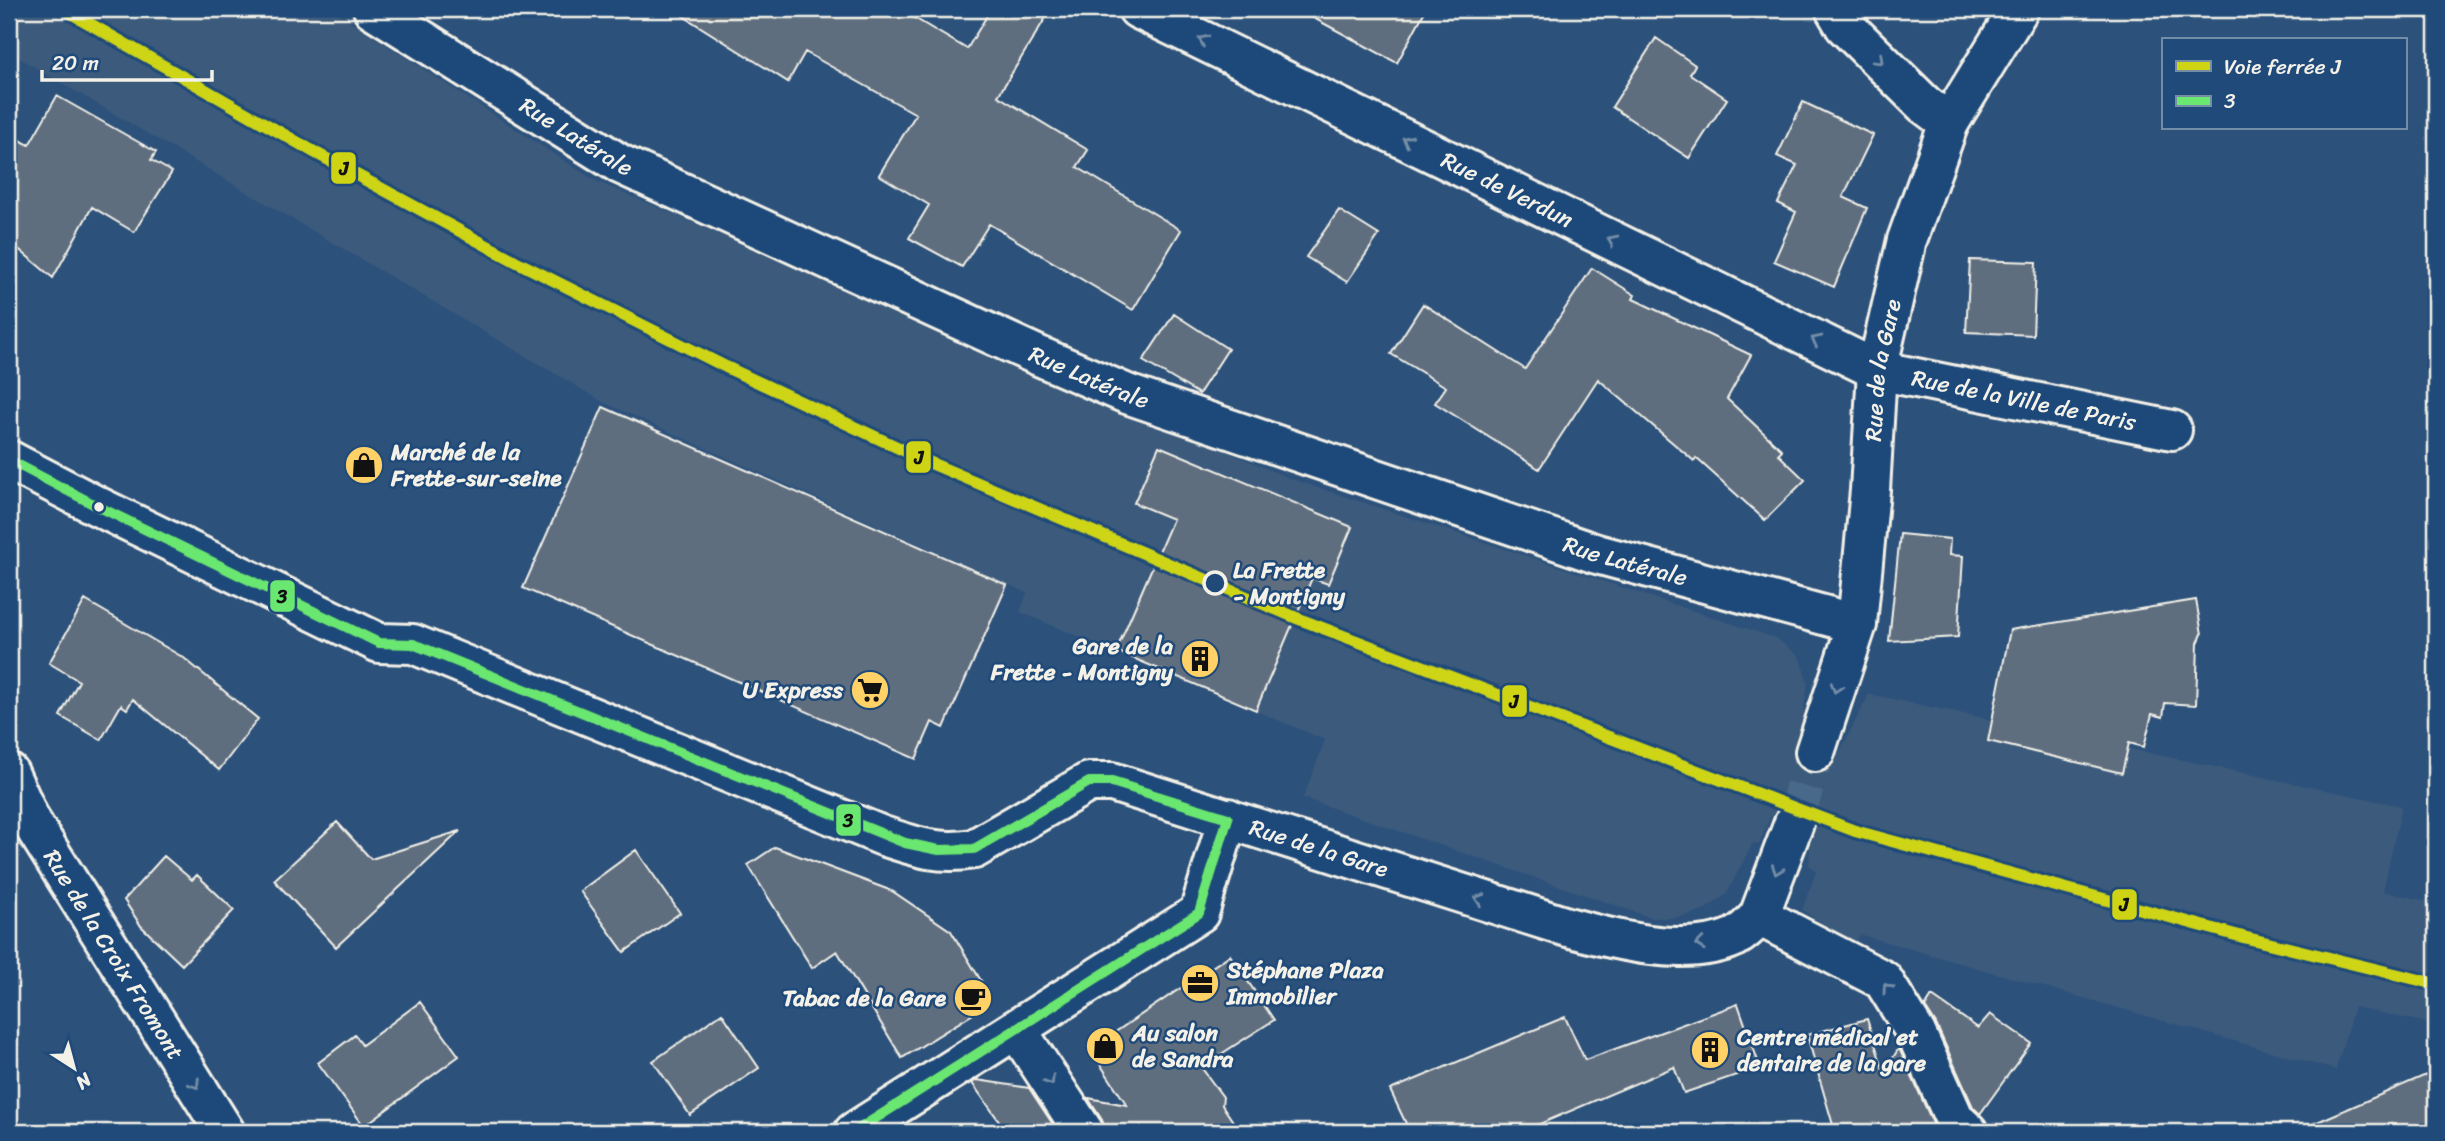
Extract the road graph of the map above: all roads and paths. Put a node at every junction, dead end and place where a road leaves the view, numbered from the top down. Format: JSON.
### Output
{"nodes":[{"id":1,"x":373,"y":9,"type":"edge"},
{"id":2,"x":1138,"y":9,"type":"edge"},
{"id":3,"x":1835,"y":9,"type":"edge"},
{"id":4,"x":2019,"y":9,"type":"edge"},
{"id":5,"x":1949,"y":123,"type":"junction"},
{"id":6,"x":1877,"y":370,"type":"junction"},
{"id":7,"x":2172,"y":430,"type":"dead end"},
{"id":8,"x":9,"y":460,"type":"edge"},
{"id":9,"x":1857,"y":624,"type":"junction"},
{"id":10,"x":1815,"y":752,"type":"tunnel mouth"},
{"id":11,"x":9,"y":773,"type":"edge"},
{"id":12,"x":1227,"y":818,"type":"junction"},
{"id":13,"x":1794,"y":823,"type":"tunnel mouth"},
{"id":14,"x":1759,"y":916,"type":"junction"},
{"id":15,"x":1017,"y":1030,"type":"junction"},
{"id":16,"x":225,"y":1132,"type":"edge"},
{"id":17,"x":854,"y":1132,"type":"edge"},
{"id":18,"x":1084,"y":1132,"type":"edge"},
{"id":19,"x":1968,"y":1132,"type":"edge"}],
"edges":[{"from":1,"to":9,"type":"street","name":"Rue Latérale"},
{"from":6,"to":2,"type":"street","name":"Rue de Verdun","one_way":true},
{"from":3,"to":5,"type":"street","one_way":true},
{"from":4,"to":5,"type":"street","name":"Rue de la Gare"},
{"from":5,"to":6,"type":"street","name":"Rue de la Gare"},
{"from":6,"to":7,"type":"street","name":"Rue de la Ville de Paris"},
{"from":6,"to":9,"type":"street","name":"Rue de la Gare"},
{"from":8,"to":12,"type":"street"},
{"from":9,"to":10,"type":"street","name":"Rue de la Gare","one_way":true},
{"from":11,"to":16,"type":"street","name":"Rue de la Croix Fromont","one_way":true},
{"from":14,"to":12,"type":"street","name":"Rue de la Gare","one_way":true},
{"from":12,"to":15,"type":"street","name":"Rue de la Gare"},
{"from":13,"to":14,"type":"street","one_way":true},
{"from":19,"to":14,"type":"street","one_way":true},
{"from":15,"to":17,"type":"street","name":"Rue de la Gare"},
{"from":15,"to":18,"type":"street","one_way":true}]}
